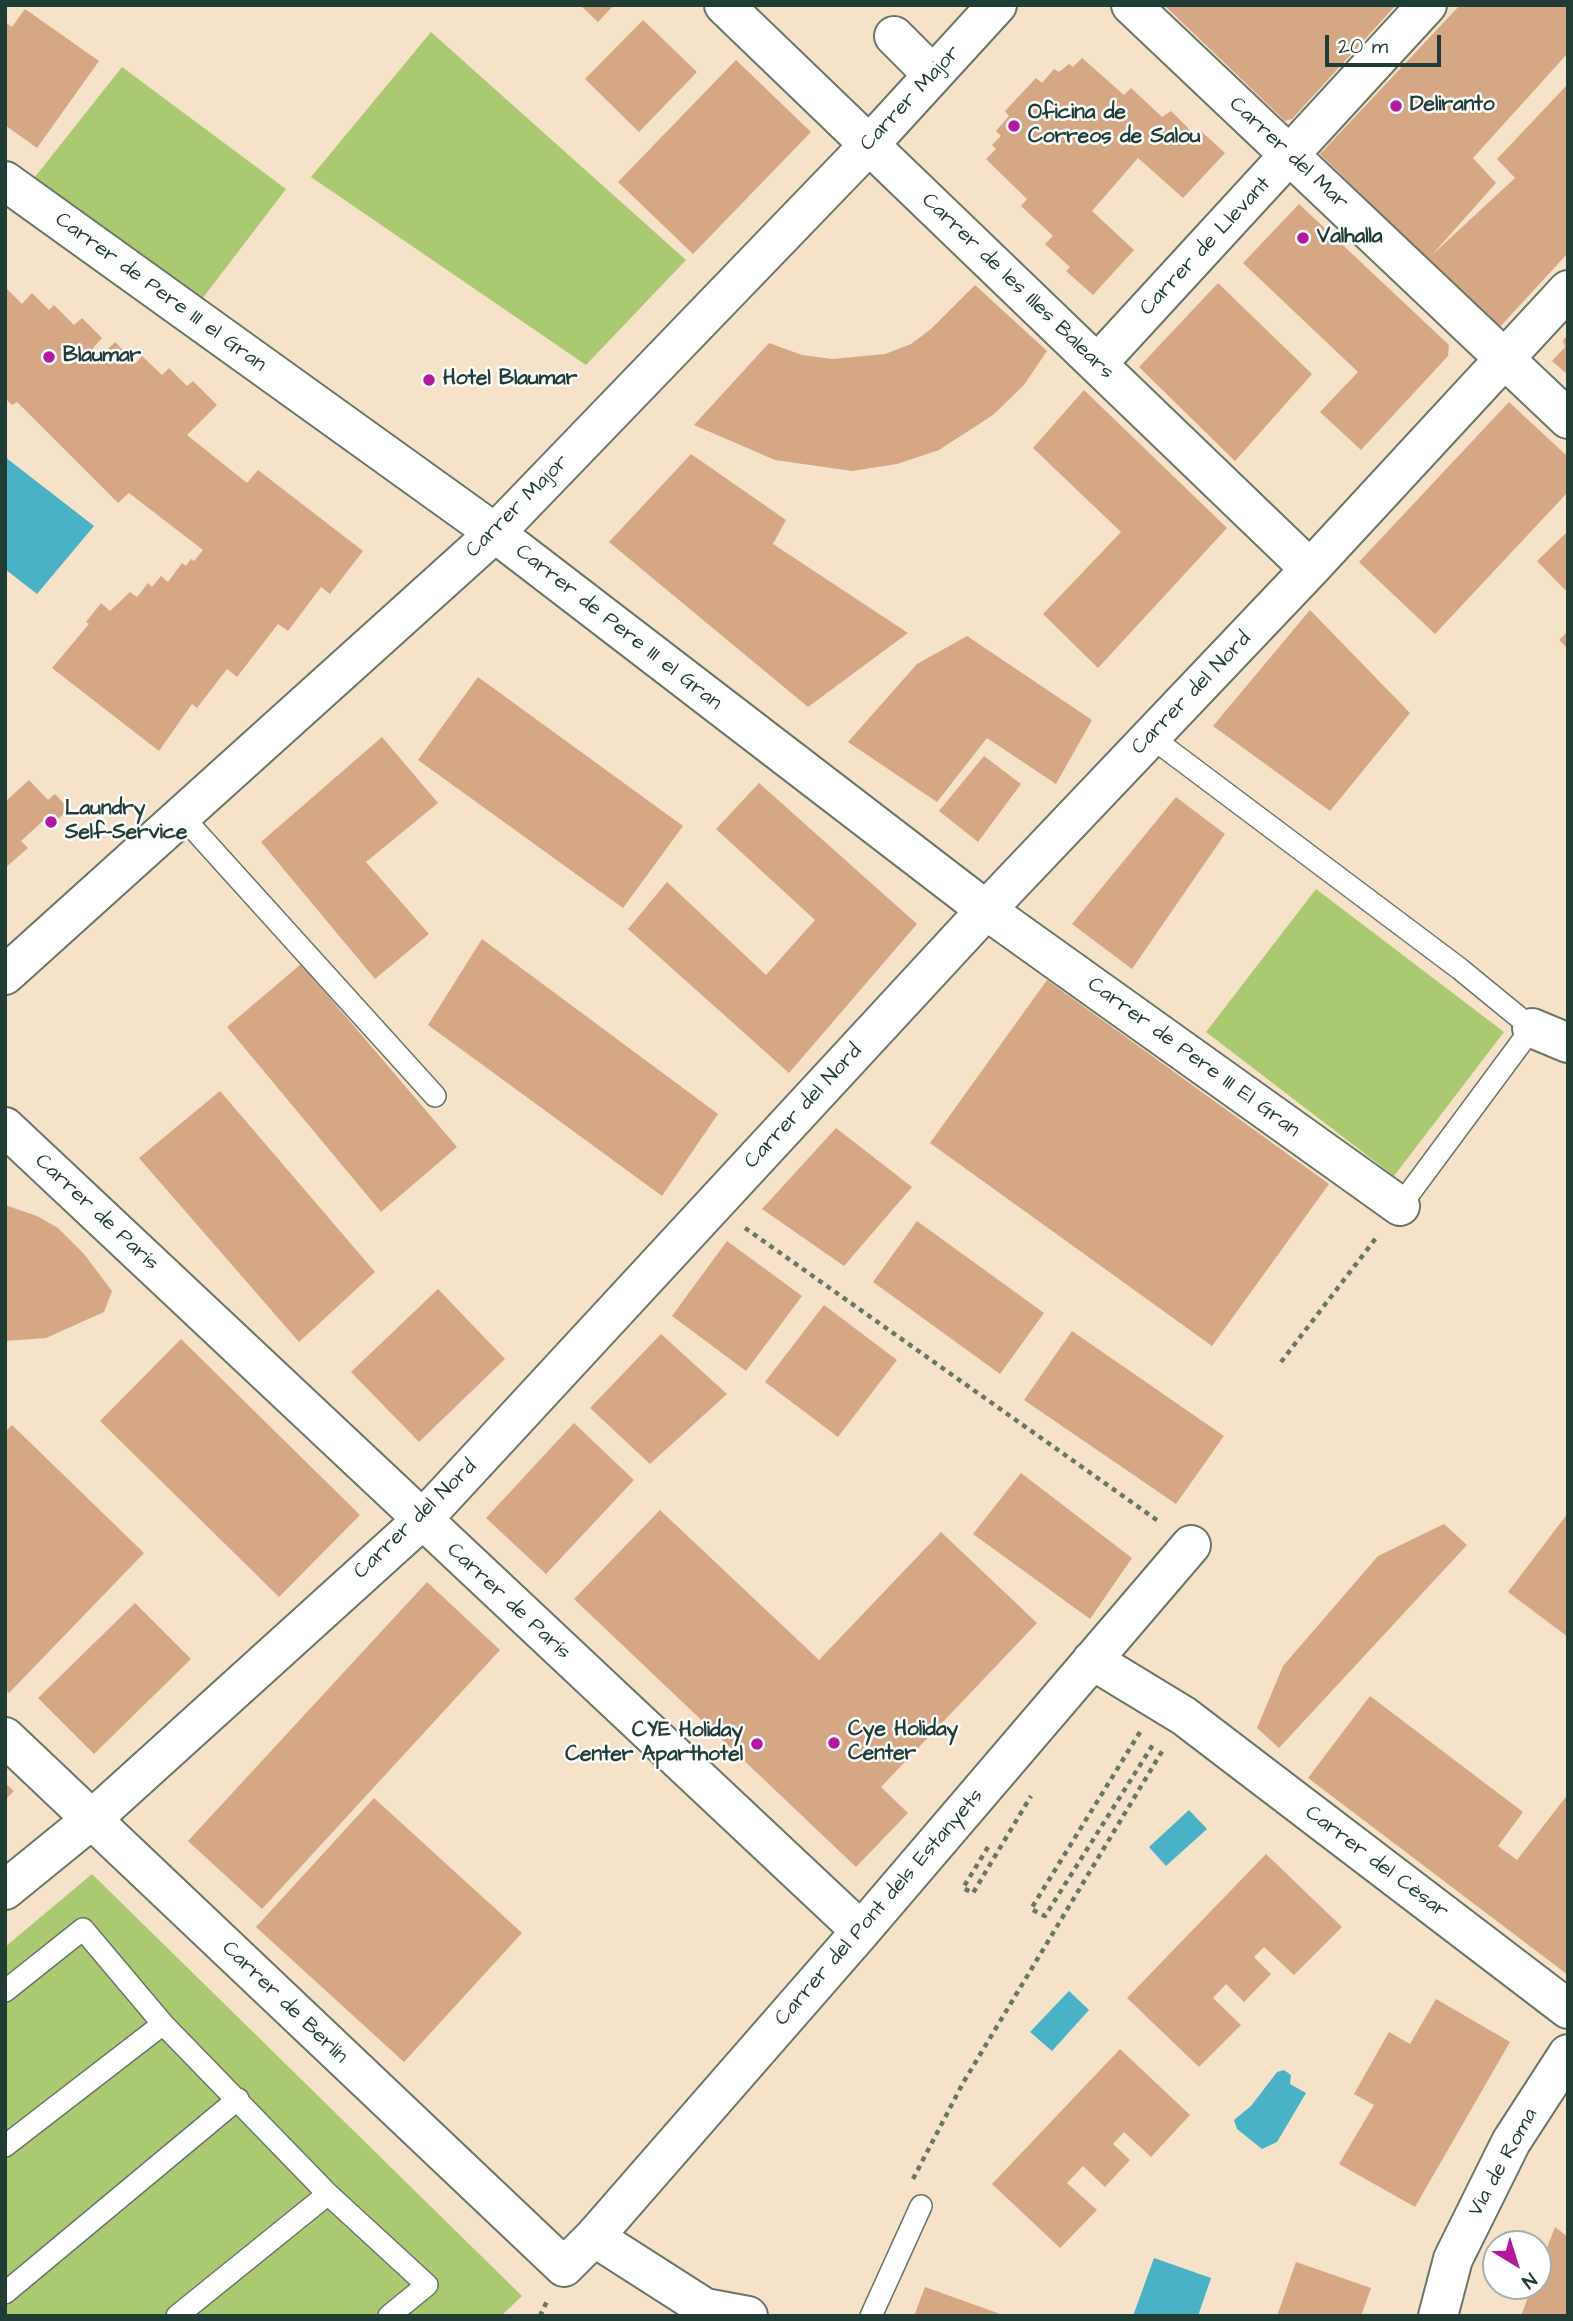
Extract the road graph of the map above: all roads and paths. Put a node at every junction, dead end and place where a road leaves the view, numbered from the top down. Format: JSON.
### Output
{"nodes":[{"id":1,"x":724,"y":5,"type":"edge"},
{"id":2,"x":997,"y":5,"type":"edge"},
{"id":3,"x":1131,"y":5,"type":"edge"},
{"id":4,"x":1427,"y":5,"type":"edge"},
{"id":5,"x":894,"y":36,"type":"dead end"},
{"id":6,"x":933,"y":75,"type":"junction"},
{"id":7,"x":869,"y":145,"type":"junction"},
{"id":8,"x":1290,"y":155,"type":"junction"},
{"id":9,"x":5,"y":181,"type":"edge"},
{"id":10,"x":1568,"y":290,"type":"edge"},
{"id":11,"x":1505,"y":359,"type":"junction"},
{"id":12,"x":1097,"y":364,"type":"junction"},
{"id":13,"x":1568,"y":419,"type":"edge"},
{"id":14,"x":495,"y":533,"type":"junction"},
{"id":15,"x":1310,"y":569,"type":"junction"},
{"id":16,"x":1151,"y":737,"type":"junction"},
{"id":17,"x":181,"y":816,"type":"junction"},
{"id":18,"x":986,"y":910,"type":"junction"},
{"id":19,"x":5,"y":975,"type":"edge"},
{"id":20,"x":1532,"y":1028,"type":"junction"},
{"id":21,"x":1568,"y":1043,"type":"edge"},
{"id":22,"x":435,"y":1096,"type":"dead end"},
{"id":23,"x":5,"y":1127,"type":"edge"},
{"id":24,"x":713,"y":1205,"type":"junction"},
{"id":25,"x":1400,"y":1206,"type":"junction"},
{"id":26,"x":1281,"y":1362,"type":"dead end"},
{"id":27,"x":421,"y":1521,"type":"junction"},
{"id":28,"x":1191,"y":1545,"type":"joint"},
{"id":29,"x":1092,"y":1660,"type":"junction"},
{"id":30,"x":1175,"y":1721,"type":"junction"},
{"id":31,"x":1142,"y":1729,"type":"dead end"},
{"id":32,"x":5,"y":1737,"type":"edge"},
{"id":33,"x":1035,"y":1790,"type":"dead end"},
{"id":34,"x":91,"y":1820,"type":"junction"},
{"id":35,"x":991,"y":1841,"type":"dead end"},
{"id":36,"x":5,"y":1889,"type":"edge"},
{"id":37,"x":861,"y":1931,"type":"junction"},
{"id":38,"x":5,"y":1990,"type":"edge"},
{"id":39,"x":1568,"y":2009,"type":"edge"},
{"id":40,"x":163,"y":2024,"type":"junction"},
{"id":41,"x":1568,"y":2054,"type":"edge"},
{"id":42,"x":237,"y":2099,"type":"junction"},
{"id":43,"x":5,"y":2146,"type":"edge"},
{"id":44,"x":912,"y":2181,"type":"dead end"},
{"id":45,"x":328,"y":2194,"type":"junction"},
{"id":46,"x":921,"y":2206,"type":"dead end"},
{"id":47,"x":594,"y":2237,"type":"junction"},
{"id":48,"x":564,"y":2267,"type":"joint"},
{"id":49,"x":5,"y":2293,"type":"edge"},
{"id":50,"x":708,"y":2312,"type":"edge"},
{"id":51,"x":177,"y":2316,"type":"edge"},
{"id":52,"x":389,"y":2316,"type":"edge"},
{"id":53,"x":748,"y":2316,"type":"edge"},
{"id":54,"x":871,"y":2316,"type":"edge"},
{"id":55,"x":1438,"y":2316,"type":"edge"}],
"edges":[{"from":1,"to":7,"type":"street","name":"Carrer de les Illes Balears"},
{"from":2,"to":6,"type":"street","name":"Carrer Major"},
{"from":3,"to":8,"type":"street","name":"Carrer del Mar"},
{"from":4,"to":8,"type":"street","name":"Carrer de Llevant"},
{"from":5,"to":6,"type":"street"},
{"from":6,"to":7,"type":"street","name":"Carrer Major"},
{"from":7,"to":12,"type":"street","name":"Carrer de les Illes Balears"},
{"from":7,"to":14,"type":"street","name":"Carrer Major"},
{"from":8,"to":11,"type":"street","name":"Carrer del Mar"},
{"from":8,"to":12,"type":"street","name":"Carrer de Llevant"},
{"from":9,"to":14,"type":"street","name":"Carrer de Pere III el Gran"},
{"from":10,"to":11,"type":"street","name":"Carrer del Nord"},
{"from":11,"to":13,"type":"street","name":"Carrer del Mar"},
{"from":11,"to":15,"type":"street","name":"Carrer del Nord"},
{"from":12,"to":15,"type":"street","name":"Carrer de les Illes Balears"},
{"from":14,"to":17,"type":"street","name":"Carrer Major"},
{"from":14,"to":18,"type":"street","name":"Carrer de Pere III el Gran"},
{"from":15,"to":16,"type":"street","name":"Carrer del Nord"},
{"from":16,"to":18,"type":"street","name":"Carrer del Nord"},
{"from":16,"to":20,"type":"lane"},
{"from":17,"to":19,"type":"street","name":"Carrer Major"},
{"from":17,"to":22,"type":"lane"},
{"from":18,"to":24,"type":"street","name":"Carrer del Nord"},
{"from":18,"to":25,"type":"street","name":"Carrer de Pere III El Gran"},
{"from":20,"to":21,"type":"street"},
{"from":20,"to":25,"type":"lane"},
{"from":23,"to":27,"type":"street","name":"Carrer de París"},
{"from":24,"to":27,"type":"street","name":"Carrer del Nord"},
{"from":24,"to":28,"type":"path"},
{"from":25,"to":26,"type":"path"},
{"from":27,"to":34,"type":"street","name":"Carrer del Nord"},
{"from":27,"to":37,"type":"street","name":"Carrer de París"},
{"from":28,"to":29,"type":"street","name":"Carrer del Pont dels Estanyets"},
{"from":29,"to":30,"type":"street","name":"Carrer del Cèsar"},
{"from":29,"to":37,"type":"street","name":"Carrer del Pont dels Estanyets"},
{"from":30,"to":31,"type":"path"},
{"from":30,"to":39,"type":"street","name":"Carrer del Cèsar"},
{"from":30,"to":44,"type":"path"},
{"from":32,"to":34,"type":"street","name":"Carrer de Berlín"},
{"from":33,"to":35,"type":"path"},
{"from":34,"to":36,"type":"street","name":"Carrer del Nord"},
{"from":34,"to":48,"type":"street","name":"Carrer de Berlín"},
{"from":37,"to":47,"type":"street","name":"Carrer del Pont dels Estanyets"},
{"from":38,"to":40,"type":"lane"},
{"from":40,"to":42,"type":"lane"},
{"from":40,"to":43,"type":"lane"},
{"from":41,"to":55,"type":"street","name":"Via de Roma"},
{"from":42,"to":45,"type":"lane"},
{"from":42,"to":49,"type":"lane"},
{"from":45,"to":51,"type":"lane"},
{"from":45,"to":52,"type":"lane"},
{"from":46,"to":54,"type":"lane"},
{"from":47,"to":48,"type":"street","name":"Carrer del Pont dels Estanyets"},
{"from":47,"to":50,"type":"street"},
{"from":50,"to":53,"type":"street"}]}
